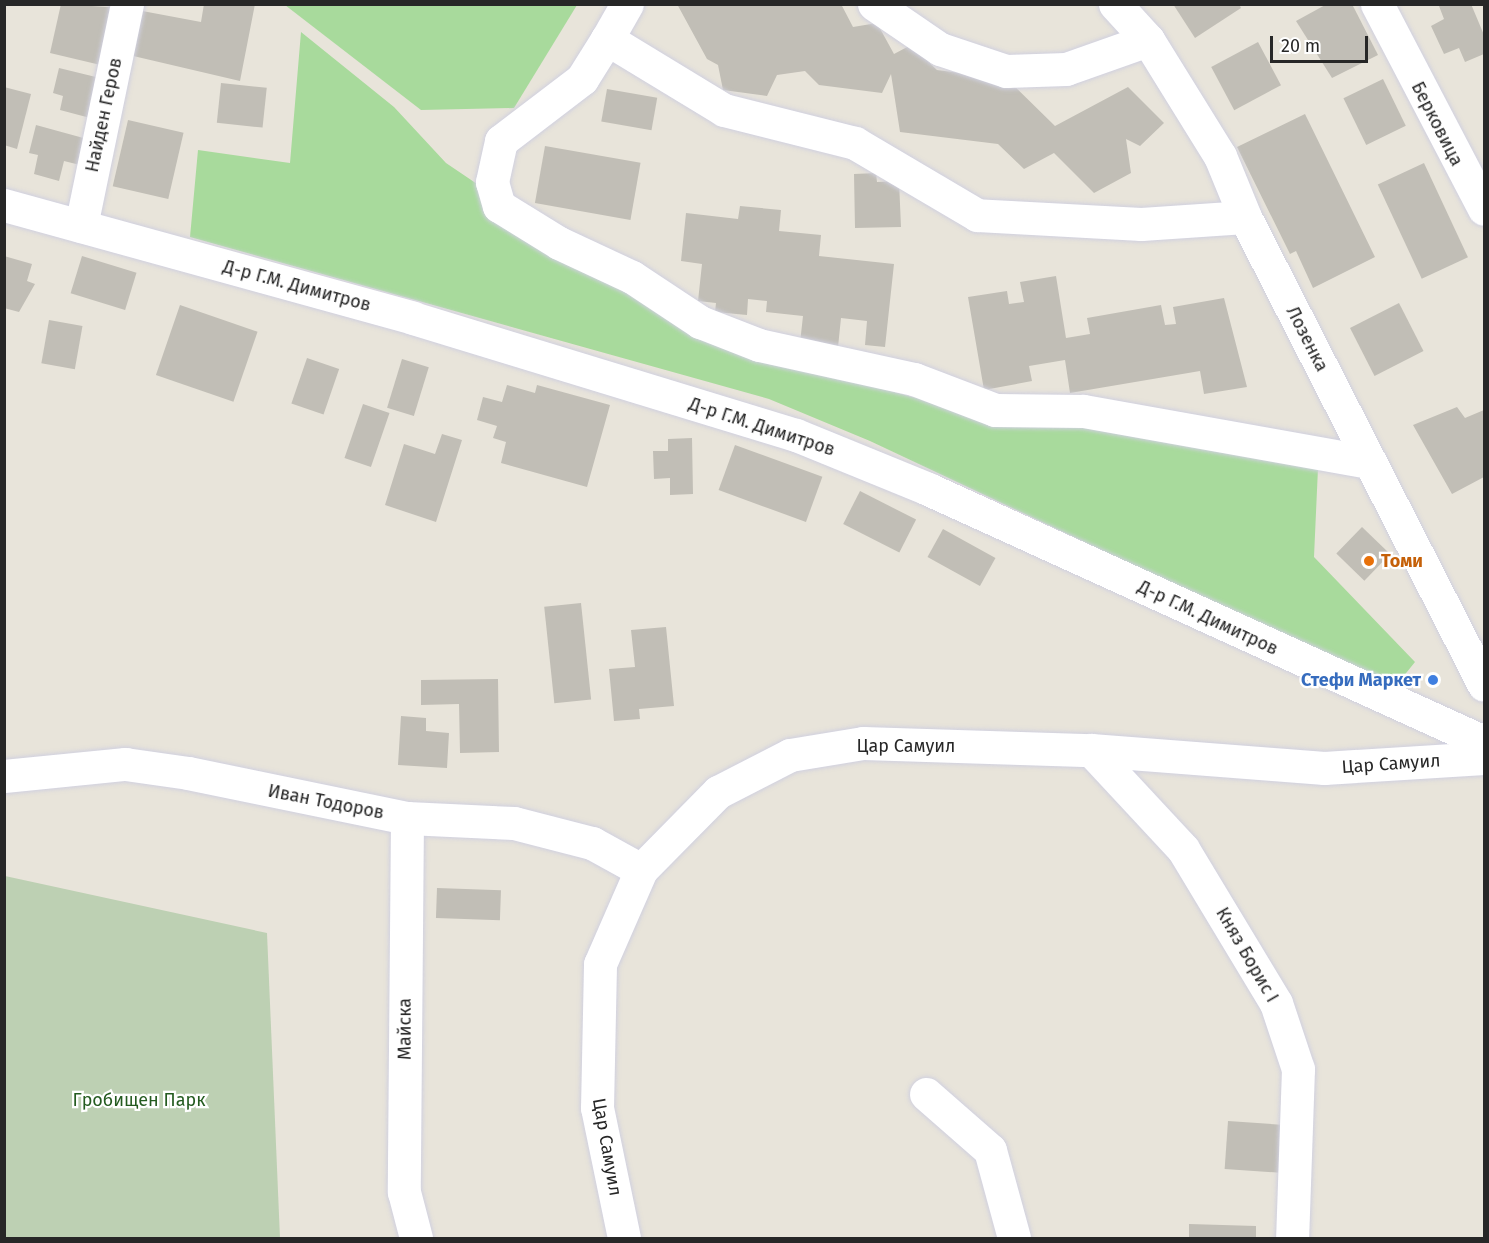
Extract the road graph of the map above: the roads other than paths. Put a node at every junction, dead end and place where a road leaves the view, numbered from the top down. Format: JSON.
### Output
{"nodes":[{"id":1,"x":127,"y":4,"type":"edge"},
{"id":2,"x":627,"y":4,"type":"edge"},
{"id":3,"x":874,"y":4,"type":"edge"},
{"id":4,"x":1115,"y":4,"type":"edge"},
{"id":5,"x":1389,"y":8,"type":"edge"},
{"id":6,"x":607,"y":39,"type":"junction"},
{"id":7,"x":1148,"y":40,"type":"junction"},
{"id":8,"x":1474,"y":171,"type":"edge"},
{"id":9,"x":4,"y":206,"type":"edge"},
{"id":10,"x":1485,"y":209,"type":"edge"},
{"id":11,"x":1245,"y":217,"type":"junction"},
{"id":12,"x":81,"y":226,"type":"junction"},
{"id":13,"x":1370,"y":462,"type":"junction"},
{"id":14,"x":1477,"y":645,"type":"edge"},
{"id":15,"x":1485,"y":685,"type":"edge"},
{"id":16,"x":1485,"y":742,"type":"edge"},
{"id":17,"x":1091,"y":750,"type":"junction"},
{"id":18,"x":1485,"y":758,"type":"edge"},
{"id":19,"x":4,"y":776,"type":"edge"},
{"id":20,"x":407,"y":818,"type":"junction"},
{"id":21,"x":641,"y":870,"type":"junction"},
{"id":22,"x":926,"y":1094,"type":"dead end"},
{"id":23,"x":416,"y":1239,"type":"edge"},
{"id":24,"x":624,"y":1239,"type":"edge"},
{"id":25,"x":1014,"y":1239,"type":"edge"},
{"id":26,"x":1292,"y":1239,"type":"edge"}],
"edges":[{"from":1,"to":12,"type":"street","name":"Найден Геров"},
{"from":2,"to":6,"type":"street"},
{"from":3,"to":7,"type":"street"},
{"from":4,"to":7,"type":"street","name":"Лозенка"},
{"from":5,"to":8,"type":"street","name":"Берковица"},
{"from":6,"to":11,"type":"street"},
{"from":6,"to":13,"type":"street"},
{"from":7,"to":11,"type":"street","name":"Лозенка"},
{"from":8,"to":10,"type":"street","name":"Берковица"},
{"from":9,"to":12,"type":"street","name":"Д-р Г.М. Димитров"},
{"from":11,"to":13,"type":"street","name":"Лозенка"},
{"from":12,"to":16,"type":"street","name":"Д-р Г.М. Димитров"},
{"from":13,"to":14,"type":"street","name":"Лозенка"},
{"from":14,"to":15,"type":"street","name":"Лозенка"},
{"from":17,"to":18,"type":"street","name":"Цар Самуил"},
{"from":17,"to":21,"type":"street","name":"Цар Самуил"},
{"from":17,"to":26,"type":"street","name":"Княз Борис I"},
{"from":19,"to":20,"type":"street","name":"Иван Тодоров"},
{"from":20,"to":21,"type":"street","name":"Иван Тодоров"},
{"from":20,"to":23,"type":"street","name":"Майска"},
{"from":21,"to":24,"type":"street","name":"Цар Самуил"},
{"from":22,"to":25,"type":"street"}]}
